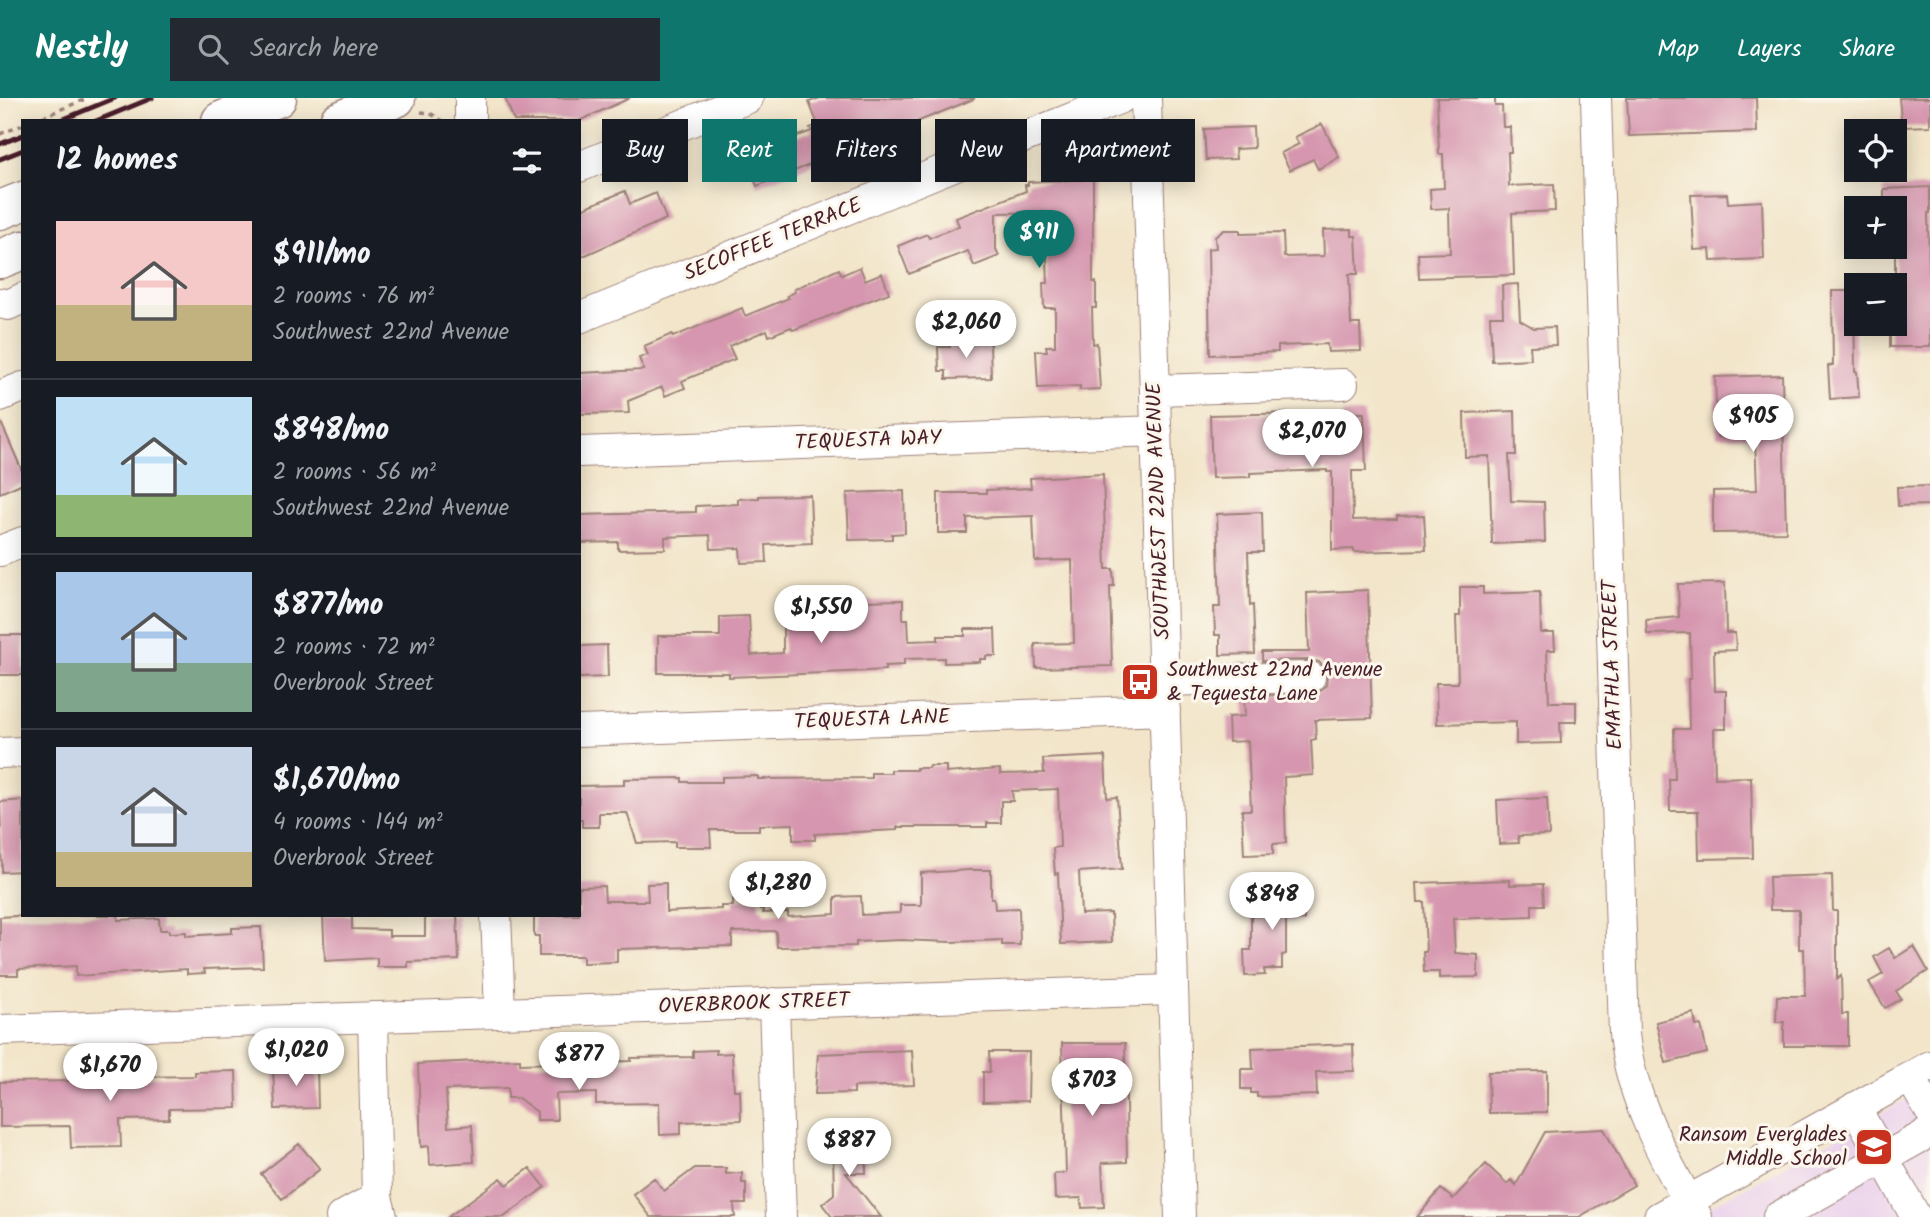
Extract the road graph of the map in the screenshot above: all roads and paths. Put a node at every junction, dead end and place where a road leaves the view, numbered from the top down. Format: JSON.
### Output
{"nodes":[{"id":1,"x":88,"y":98,"type":"edge"},
{"id":2,"x":277,"y":98,"type":"edge"},
{"id":3,"x":470,"y":98,"type":"edge"},
{"id":4,"x":748,"y":98,"type":"edge"},
{"id":5,"x":1121,"y":98,"type":"edge"},
{"id":6,"x":1146,"y":98,"type":"edge"},
{"id":7,"x":1596,"y":98,"type":"edge"},
{"id":8,"x":406,"y":105,"type":"edge"},
{"id":9,"x":709,"y":105,"type":"edge"},
{"id":10,"x":38,"y":119,"type":"edge"},
{"id":11,"x":226,"y":119,"type":"edge"},
{"id":12,"x":347,"y":119,"type":"edge"},
{"id":13,"x":439,"y":119,"type":"edge"},
{"id":14,"x":470,"y":119,"type":"edge"},
{"id":15,"x":21,"y":126,"type":"edge"},
{"id":16,"x":0,"y":134,"type":"edge"},
{"id":17,"x":581,"y":166,"type":"edge"},
{"id":18,"x":21,"y":202,"type":"edge"},
{"id":19,"x":0,"y":210,"type":"edge"},
{"id":20,"x":21,"y":251,"type":"edge"},
{"id":21,"x":0,"y":259,"type":"edge"},
{"id":22,"x":21,"y":299,"type":"edge"},
{"id":23,"x":0,"y":303,"type":"edge"},
{"id":24,"x":581,"y":317,"type":"edge"},
{"id":25,"x":1343,"y":384,"type":"dead end"},
{"id":26,"x":21,"y":388,"type":"edge"},
{"id":27,"x":1156,"y":390,"type":"junction"},
{"id":28,"x":0,"y":396,"type":"edge"},
{"id":29,"x":1157,"y":431,"type":"junction"},
{"id":30,"x":581,"y":452,"type":"edge"},
{"id":31,"x":21,"y":542,"type":"edge"},
{"id":32,"x":0,"y":551,"type":"edge"},
{"id":33,"x":1310,"y":677,"type":"dead end"},
{"id":34,"x":1165,"y":695,"type":"junction"},
{"id":35,"x":581,"y":731,"type":"edge"},
{"id":36,"x":21,"y":752,"type":"edge"},
{"id":37,"x":0,"y":753,"type":"edge"},
{"id":38,"x":496,"y":917,"type":"edge"},
{"id":39,"x":1172,"y":990,"type":"junction"},
{"id":40,"x":774,"y":1003,"type":"junction"},
{"id":41,"x":500,"y":1012,"type":"junction"},
{"id":42,"x":373,"y":1017,"type":"junction"},
{"id":43,"x":0,"y":1030,"type":"edge"},
{"id":44,"x":1920,"y":1071,"type":"edge"},
{"id":45,"x":1855,"y":1107,"type":"junction"},
{"id":46,"x":1930,"y":1111,"type":"edge"},
{"id":47,"x":1930,"y":1132,"type":"edge"},
{"id":48,"x":1884,"y":1158,"type":"junction"},
{"id":49,"x":380,"y":1207,"type":"edge"},
{"id":50,"x":1692,"y":1209,"type":"edge"},
{"id":51,"x":341,"y":1217,"type":"edge"},
{"id":52,"x":781,"y":1217,"type":"edge"},
{"id":53,"x":1180,"y":1217,"type":"edge"},
{"id":54,"x":1659,"y":1217,"type":"edge"},
{"id":55,"x":1778,"y":1217,"type":"edge"},
{"id":56,"x":1916,"y":1217,"type":"edge"}],
"edges":[{"from":1,"to":10,"type":"path"},
{"from":2,"to":11,"type":"highway"},
{"from":3,"to":14,"type":"street"},
{"from":4,"to":9,"type":"street"},
{"from":5,"to":24,"type":"street","name":"SECOFFEE TERRACE"},
{"from":6,"to":27,"type":"street","name":"SOUTHWEST 22ND AVENUE"},
{"from":7,"to":50,"type":"street","name":"EMATHLA STREET"},
{"from":8,"to":12,"type":"highway"},
{"from":8,"to":13,"type":"path"},
{"from":9,"to":17,"type":"street"},
{"from":15,"to":16,"type":"path"},
{"from":18,"to":19,"type":"highway"},
{"from":20,"to":21,"type":"highway"},
{"from":22,"to":23,"type":"street"},
{"from":25,"to":27,"type":"street"},
{"from":26,"to":28,"type":"street"},
{"from":27,"to":29,"type":"street","name":"SOUTHWEST 22ND AVENUE"},
{"from":29,"to":30,"type":"street","name":"TEQUESTA WAY"},
{"from":29,"to":34,"type":"street","name":"SOUTHWEST 22ND AVENUE"},
{"from":31,"to":32,"type":"street"},
{"from":33,"to":34,"type":"street","name":"TEQUESTA LANE"},
{"from":34,"to":35,"type":"street","name":"TEQUESTA LANE"},
{"from":34,"to":39,"type":"street","name":"SOUTHWEST 22ND AVENUE"},
{"from":36,"to":37,"type":"street"},
{"from":38,"to":41,"type":"street"},
{"from":39,"to":40,"type":"street","name":"OVERBROOK STREET"},
{"from":39,"to":53,"type":"street","name":"SOUTHWEST 22ND AVENUE"},
{"from":40,"to":41,"type":"street","name":"OVERBROOK STREET"},
{"from":40,"to":52,"type":"street"},
{"from":41,"to":42,"type":"street","name":"OVERBROOK STREET"},
{"from":42,"to":43,"type":"street","name":"OVERBROOK STREET"},
{"from":42,"to":49,"type":"street"},
{"from":44,"to":45,"type":"street"},
{"from":44,"to":46,"type":"street"},
{"from":45,"to":48,"type":"street"},
{"from":45,"to":50,"type":"street"},
{"from":47,"to":48,"type":"street"},
{"from":48,"to":55,"type":"street"},
{"from":48,"to":56,"type":"street"},
{"from":49,"to":51,"type":"street"},
{"from":50,"to":54,"type":"street"}]}
